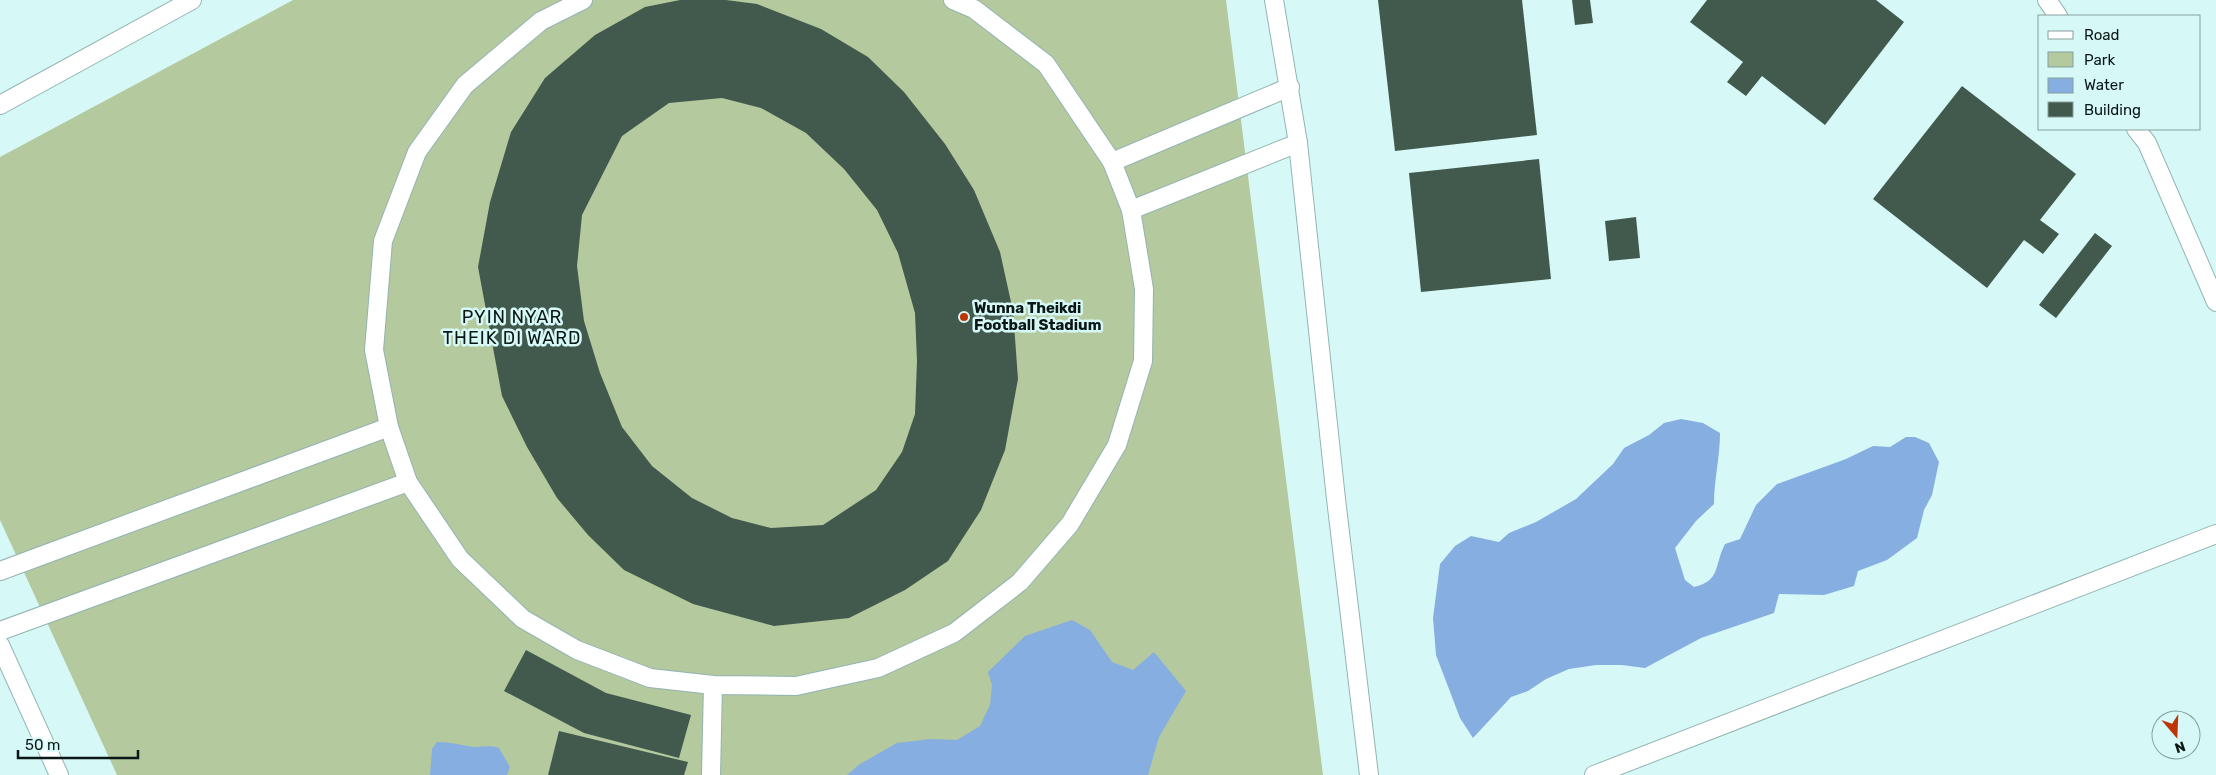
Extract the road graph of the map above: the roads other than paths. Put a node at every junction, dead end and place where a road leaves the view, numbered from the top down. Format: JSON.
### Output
{"nodes":[{"id":1,"x":192,"y":0,"type":"edge"},
{"id":2,"x":583,"y":0,"type":"edge"},
{"id":3,"x":953,"y":0,"type":"edge"},
{"id":4,"x":1274,"y":0,"type":"edge"},
{"id":5,"x":2047,"y":0,"type":"edge"},
{"id":6,"x":2057,"y":15,"type":"edge"},
{"id":7,"x":1290,"y":87,"type":"junction"},
{"id":8,"x":0,"y":106,"type":"edge"},
{"id":9,"x":2137,"y":130,"type":"edge"},
{"id":10,"x":1298,"y":143,"type":"junction"},
{"id":11,"x":1112,"y":162,"type":"junction"},
{"id":12,"x":1132,"y":210,"type":"junction"},
{"id":13,"x":2216,"y":302,"type":"edge"},
{"id":14,"x":389,"y":427,"type":"junction"},
{"id":15,"x":408,"y":482,"type":"junction"},
{"id":16,"x":2216,"y":534,"type":"edge"},
{"id":17,"x":0,"y":571,"type":"edge"},
{"id":18,"x":0,"y":631,"type":"edge"},
{"id":19,"x":0,"y":645,"type":"edge"},
{"id":20,"x":713,"y":685,"type":"junction"},
{"id":21,"x":59,"y":775,"type":"edge"},
{"id":22,"x":711,"y":775,"type":"edge"},
{"id":23,"x":1369,"y":775,"type":"edge"},
{"id":24,"x":1594,"y":775,"type":"edge"}],
"edges":[{"from":1,"to":8,"type":"street"},
{"from":2,"to":14,"type":"street"},
{"from":3,"to":11,"type":"street"},
{"from":4,"to":7,"type":"street"},
{"from":5,"to":6,"type":"street"},
{"from":7,"to":10,"type":"street"},
{"from":7,"to":11,"type":"street"},
{"from":9,"to":13,"type":"street"},
{"from":10,"to":12,"type":"street"},
{"from":10,"to":23,"type":"street"},
{"from":11,"to":12,"type":"street"},
{"from":12,"to":20,"type":"street"},
{"from":14,"to":15,"type":"street"},
{"from":14,"to":17,"type":"street"},
{"from":15,"to":18,"type":"street"},
{"from":15,"to":20,"type":"street"},
{"from":16,"to":24,"type":"street"},
{"from":19,"to":21,"type":"street"},
{"from":20,"to":22,"type":"street"}]}
